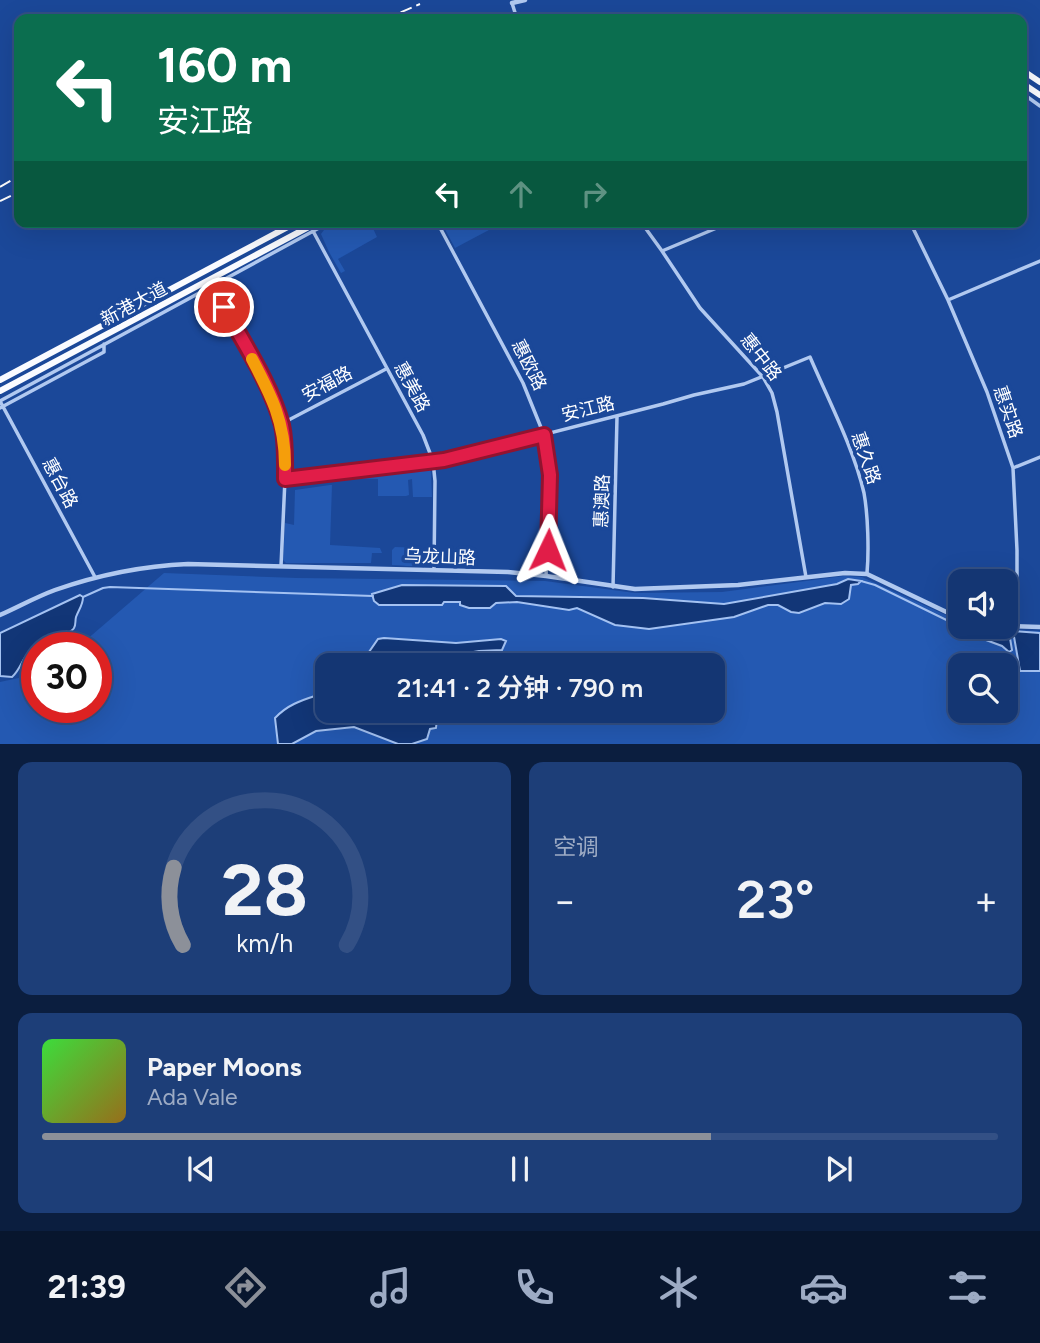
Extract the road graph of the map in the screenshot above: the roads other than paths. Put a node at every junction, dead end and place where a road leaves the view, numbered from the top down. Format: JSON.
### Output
{"nodes":[{"id":1,"x":525,"y":0,"type":"edge"},
{"id":2,"x":512,"y":3,"type":"joint"},
{"id":3,"x":515,"y":14,"type":"edge"},
{"id":4,"x":1027,"y":97,"type":"edge"},
{"id":5,"x":1030,"y":99,"type":"junction"},
{"id":6,"x":1027,"y":100,"type":"edge"},
{"id":7,"x":1040,"y":106,"type":"edge"},
{"id":8,"x":286,"y":228,"type":"edge"},
{"id":9,"x":307,"y":228,"type":"edge"},
{"id":10,"x":319,"y":228,"type":"edge"},
{"id":11,"x":441,"y":228,"type":"edge"},
{"id":12,"x":645,"y":228,"type":"edge"},
{"id":13,"x":718,"y":228,"type":"edge"},
{"id":14,"x":913,"y":228,"type":"edge"},
{"id":15,"x":313,"y":231,"type":"junction"},
{"id":16,"x":662,"y":251,"type":"junction"},
{"id":17,"x":1040,"y":261,"type":"edge"},
{"id":18,"x":212,"y":286,"type":"junction"},
{"id":19,"x":948,"y":300,"type":"junction"},
{"id":20,"x":810,"y":357,"type":"joint"},
{"id":21,"x":386,"y":369,"type":"junction"},
{"id":22,"x":763,"y":377,"type":"junction"},
{"id":23,"x":0,"y":380,"type":"edge"},
{"id":24,"x":0,"y":391,"type":"edge"},
{"id":25,"x":1,"y":404,"type":"edge"},
{"id":26,"x":617,"y":417,"type":"junction"},
{"id":27,"x":281,"y":424,"type":"junction"},
{"id":28,"x":544,"y":435,"type":"junction"},
{"id":29,"x":1040,"y":457,"type":"edge"},
{"id":30,"x":433,"y":461,"type":"junction"},
{"id":31,"x":1013,"y":468,"type":"junction"},
{"id":32,"x":285,"y":479,"type":"junction"},
{"id":33,"x":281,"y":566,"type":"junction"},
{"id":34,"x":1017,"y":569,"type":"edge"},
{"id":35,"x":434,"y":570,"type":"junction"},
{"id":36,"x":867,"y":574,"type":"junction"},
{"id":37,"x":546,"y":576,"type":"junction"},
{"id":38,"x":95,"y":577,"type":"junction"},
{"id":39,"x":806,"y":578,"type":"junction"},
{"id":40,"x":613,"y":587,"type":"junction"},
{"id":41,"x":948,"y":613,"type":"edge"},
{"id":42,"x":0,"y":615,"type":"edge"},
{"id":43,"x":1018,"y":625,"type":"edge"},
{"id":44,"x":1040,"y":627,"type":"edge"}],
"edges":[{"from":1,"to":2,"type":"street"},
{"from":2,"to":3,"type":"street"},
{"from":4,"to":5,"type":"street"},
{"from":5,"to":6,"type":"street"},
{"from":5,"to":7,"type":"street"},
{"from":8,"to":23,"type":"main road","name":"新港大道"},
{"from":9,"to":24,"type":"main road","name":"新港大道"},
{"from":10,"to":15,"type":"street"},
{"from":11,"to":28,"type":"street","name":"惠欧路"},
{"from":12,"to":16,"type":"street","name":"惠中路"},
{"from":13,"to":16,"type":"street"},
{"from":14,"to":19,"type":"street","name":"惠实路"},
{"from":15,"to":18,"type":"street"},
{"from":15,"to":21,"type":"street","name":"惠美路"},
{"from":16,"to":22,"type":"street","name":"惠中路"},
{"from":17,"to":19,"type":"street"},
{"from":18,"to":25,"type":"street"},
{"from":18,"to":27,"type":"street"},
{"from":19,"to":31,"type":"street","name":"惠实路"},
{"from":20,"to":22,"type":"street","name":"安江路"},
{"from":20,"to":36,"type":"street","name":"惠久路"},
{"from":21,"to":27,"type":"street","name":"安福路"},
{"from":21,"to":30,"type":"street","name":"惠美路"},
{"from":22,"to":26,"type":"street","name":"安江路"},
{"from":22,"to":39,"type":"street","name":"惠中路"},
{"from":25,"to":38,"type":"street","name":"惠台路"},
{"from":26,"to":28,"type":"street","name":"安江路"},
{"from":26,"to":40,"type":"street","name":"惠澳路"},
{"from":27,"to":32,"type":"street"},
{"from":28,"to":30,"type":"street","name":"安江路"},
{"from":28,"to":37,"type":"street","name":"惠欧路"},
{"from":29,"to":31,"type":"street"},
{"from":30,"to":32,"type":"street","name":"安江路"},
{"from":30,"to":35,"type":"street","name":"惠美路"},
{"from":31,"to":34,"type":"street","name":"惠实路"},
{"from":32,"to":33,"type":"street"},
{"from":33,"to":35,"type":"street","name":"乌龙山路"},
{"from":33,"to":38,"type":"street","name":"乌龙山路"},
{"from":35,"to":37,"type":"street","name":"乌龙山路"},
{"from":36,"to":39,"type":"street","name":"乌龙山路"},
{"from":36,"to":41,"type":"street","name":"乌龙山路"},
{"from":37,"to":40,"type":"street","name":"乌龙山路"},
{"from":38,"to":42,"type":"street","name":"乌龙山路"},
{"from":39,"to":40,"type":"street","name":"乌龙山路"},
{"from":43,"to":44,"type":"street"}]}
